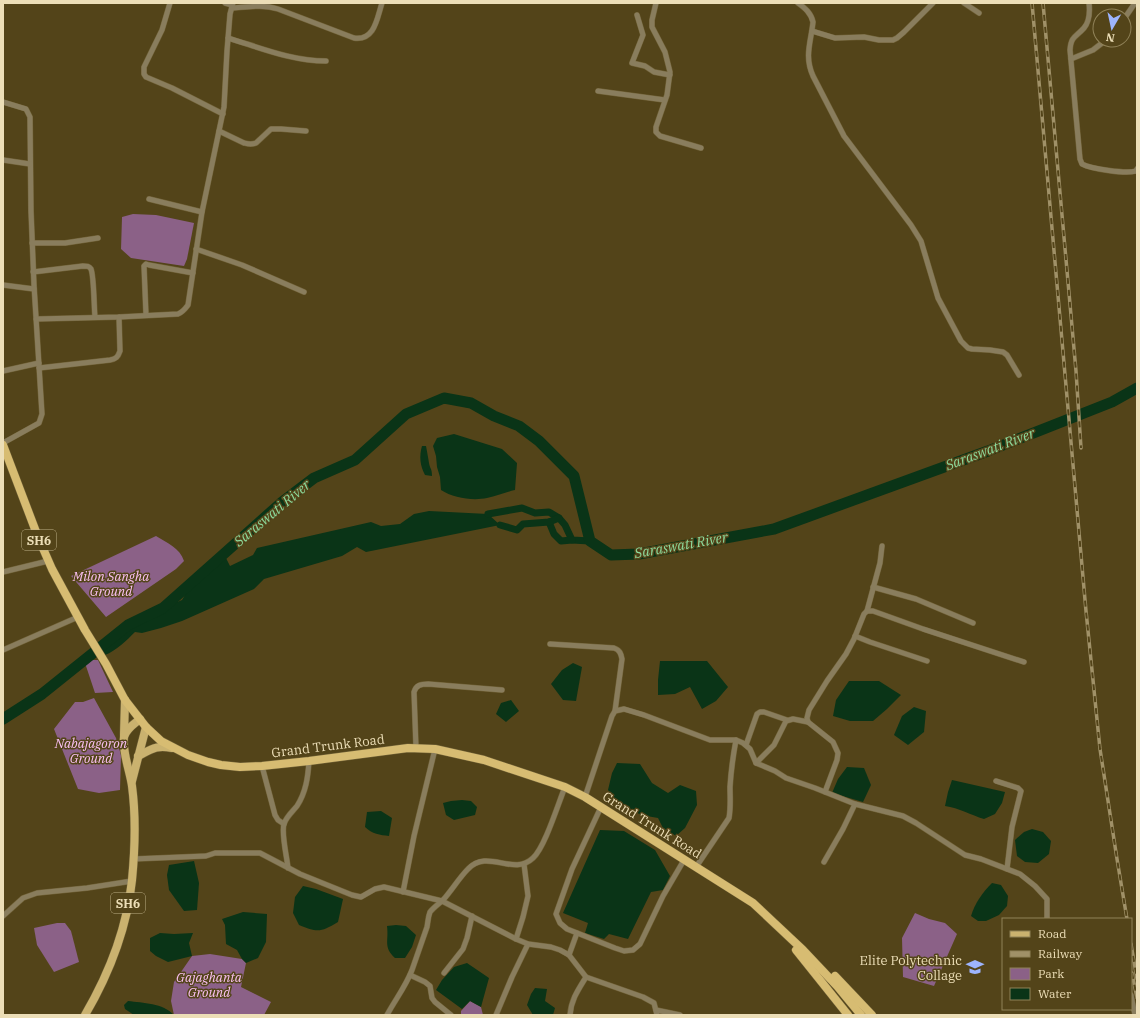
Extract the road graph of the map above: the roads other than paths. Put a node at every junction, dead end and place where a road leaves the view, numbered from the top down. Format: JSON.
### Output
{"nodes":[{"id":1,"x":170,"y":3,"type":"edge"},
{"id":2,"x":225,"y":3,"type":"edge"},
{"id":3,"x":382,"y":3,"type":"edge"},
{"id":4,"x":656,"y":3,"type":"edge"},
{"id":5,"x":798,"y":3,"type":"edge"},
{"id":6,"x":933,"y":3,"type":"edge"},
{"id":7,"x":964,"y":3,"type":"edge"},
{"id":8,"x":1089,"y":3,"type":"edge"},
{"id":9,"x":232,"y":5,"type":"edge"},
{"id":10,"x":254,"y":5,"type":"edge"},
{"id":11,"x":979,"y":13,"type":"dead end"},
{"id":12,"x":637,"y":15,"type":"dead end"},
{"id":13,"x":812,"y":31,"type":"junction"},
{"id":14,"x":228,"y":38,"type":"junction"},
{"id":15,"x":1096,"y":48,"type":"edge"},
{"id":16,"x":1071,"y":59,"type":"junction"},
{"id":17,"x":326,"y":61,"type":"dead end"},
{"id":18,"x":670,"y":75,"type":"junction"},
{"id":19,"x":598,"y":91,"type":"dead end"},
{"id":20,"x":665,"y":100,"type":"junction"},
{"id":21,"x":3,"y":102,"type":"edge"},
{"id":22,"x":223,"y":114,"type":"junction"},
{"id":23,"x":219,"y":131,"type":"junction"},
{"id":24,"x":306,"y":131,"type":"dead end"},
{"id":25,"x":701,"y":148,"type":"dead end"},
{"id":26,"x":3,"y":160,"type":"edge"},
{"id":27,"x":30,"y":164,"type":"junction"},
{"id":28,"x":1137,"y":169,"type":"edge"},
{"id":29,"x":149,"y":199,"type":"dead end"},
{"id":30,"x":202,"y":212,"type":"junction"},
{"id":31,"x":98,"y":238,"type":"dead end"},
{"id":32,"x":32,"y":243,"type":"junction"},
{"id":33,"x":196,"y":249,"type":"junction"},
{"id":34,"x":33,"y":272,"type":"junction"},
{"id":35,"x":192,"y":272,"type":"junction"},
{"id":36,"x":3,"y":285,"type":"edge"},
{"id":37,"x":34,"y":289,"type":"junction"},
{"id":38,"x":304,"y":292,"type":"dead end"},
{"id":39,"x":146,"y":315,"type":"junction"},
{"id":40,"x":95,"y":317,"type":"junction"},
{"id":41,"x":119,"y":317,"type":"junction"},
{"id":42,"x":36,"y":319,"type":"junction"},
{"id":43,"x":39,"y":366,"type":"junction"},
{"id":44,"x":3,"y":371,"type":"edge"},
{"id":45,"x":1019,"y":375,"type":"dead end"},
{"id":46,"x":4,"y":448,"type":"edge"},
{"id":47,"x":882,"y":546,"type":"dead end"},
{"id":48,"x":48,"y":561,"type":"junction"},
{"id":49,"x":3,"y":572,"type":"edge"},
{"id":50,"x":873,"y":587,"type":"junction"},
{"id":51,"x":867,"y":611,"type":"junction"},
{"id":52,"x":78,"y":617,"type":"junction"},
{"id":53,"x":973,"y":623,"type":"dead end"},
{"id":54,"x":855,"y":636,"type":"junction"},
{"id":55,"x":550,"y":644,"type":"dead end"},
{"id":56,"x":3,"y":650,"type":"edge"},
{"id":57,"x":928,"y":661,"type":"dead end"},
{"id":58,"x":1024,"y":662,"type":"dead end"},
{"id":59,"x":502,"y":690,"type":"dead end"},
{"id":60,"x":125,"y":700,"type":"junction"},
{"id":61,"x":615,"y":711,"type":"junction"},
{"id":62,"x":140,"y":719,"type":"junction"},
{"id":63,"x":787,"y":720,"type":"junction"},
{"id":64,"x":808,"y":722,"type":"junction"},
{"id":65,"x":146,"y":727,"type":"junction"},
{"id":66,"x":124,"y":738,"type":"junction"},
{"id":67,"x":736,"y":740,"type":"junction"},
{"id":68,"x":746,"y":745,"type":"junction"},
{"id":69,"x":173,"y":748,"type":"junction"},
{"id":70,"x":416,"y":748,"type":"junction"},
{"id":71,"x":435,"y":749,"type":"junction"},
{"id":72,"x":138,"y":756,"type":"junction"},
{"id":73,"x":309,"y":761,"type":"junction"},
{"id":74,"x":756,"y":763,"type":"junction"},
{"id":75,"x":262,"y":766,"type":"junction"},
{"id":76,"x":996,"y":781,"type":"dead end"},
{"id":77,"x":132,"y":784,"type":"junction"},
{"id":78,"x":565,"y":787,"type":"junction"},
{"id":79,"x":825,"y":792,"type":"junction"},
{"id":80,"x":585,"y":797,"type":"junction"},
{"id":81,"x":855,"y":804,"type":"junction"},
{"id":82,"x":601,"y":807,"type":"junction"},
{"id":83,"x":284,"y":824,"type":"junction"},
{"id":84,"x":133,"y":859,"type":"junction"},
{"id":85,"x":684,"y":860,"type":"junction"},
{"id":86,"x":824,"y":862,"type":"dead end"},
{"id":87,"x":524,"y":864,"type":"junction"},
{"id":88,"x":288,"y":868,"type":"junction"},
{"id":89,"x":696,"y":868,"type":"junction"},
{"id":90,"x":1007,"y":869,"type":"junction"},
{"id":91,"x":132,"y":881,"type":"junction"},
{"id":92,"x":404,"y":892,"type":"junction"},
{"id":93,"x":442,"y":901,"type":"junction"},
{"id":94,"x":753,"y":903,"type":"junction"},
{"id":95,"x":3,"y":916,"type":"edge"},
{"id":96,"x":472,"y":916,"type":"junction"},
{"id":97,"x":1047,"y":918,"type":"edge"},
{"id":98,"x":577,"y":933,"type":"junction"},
{"id":99,"x":788,"y":936,"type":"junction"},
{"id":100,"x":516,"y":939,"type":"junction"},
{"id":101,"x":528,"y":944,"type":"junction"},
{"id":102,"x":569,"y":955,"type":"junction"},
{"id":103,"x":444,"y":973,"type":"dead end"},
{"id":104,"x":410,"y":975,"type":"junction"},
{"id":105,"x":586,"y":977,"type":"junction"},
{"id":106,"x":1132,"y":1000,"type":"edge"},
{"id":107,"x":656,"y":1013,"type":"edge"},
{"id":108,"x":868,"y":1014,"type":"edge"},
{"id":109,"x":85,"y":1015,"type":"edge"},
{"id":110,"x":387,"y":1015,"type":"edge"},
{"id":111,"x":451,"y":1015,"type":"edge"},
{"id":112,"x":496,"y":1015,"type":"edge"},
{"id":113,"x":570,"y":1015,"type":"edge"},
{"id":114,"x":680,"y":1015,"type":"edge"},
{"id":115,"x":848,"y":1015,"type":"edge"},
{"id":116,"x":1135,"y":1015,"type":"edge"}],
"edges":[{"from":1,"to":22,"type":"street"},
{"from":2,"to":9,"type":"street"},
{"from":3,"to":10,"type":"street"},
{"from":4,"to":18,"type":"street"},
{"from":5,"to":13,"type":"street"},
{"from":6,"to":13,"type":"street"},
{"from":7,"to":11,"type":"street"},
{"from":8,"to":16,"type":"street"},
{"from":9,"to":10,"type":"street"},
{"from":9,"to":14,"type":"street"},
{"from":12,"to":18,"type":"street"},
{"from":13,"to":45,"type":"street"},
{"from":14,"to":17,"type":"street"},
{"from":14,"to":22,"type":"street"},
{"from":15,"to":16,"type":"street"},
{"from":16,"to":28,"type":"street"},
{"from":18,"to":20,"type":"street"},
{"from":19,"to":20,"type":"street"},
{"from":20,"to":25,"type":"street"},
{"from":21,"to":27,"type":"street"},
{"from":22,"to":23,"type":"street"},
{"from":23,"to":24,"type":"street"},
{"from":23,"to":30,"type":"street"},
{"from":26,"to":27,"type":"street"},
{"from":27,"to":32,"type":"street"},
{"from":29,"to":30,"type":"street"},
{"from":30,"to":33,"type":"street"},
{"from":31,"to":32,"type":"street"},
{"from":32,"to":34,"type":"street"},
{"from":33,"to":35,"type":"street"},
{"from":33,"to":38,"type":"street"},
{"from":34,"to":37,"type":"street"},
{"from":34,"to":40,"type":"street"},
{"from":35,"to":39,"type":"street"},
{"from":35,"to":39,"type":"street"},
{"from":36,"to":37,"type":"street"},
{"from":37,"to":42,"type":"street"},
{"from":39,"to":41,"type":"street"},
{"from":40,"to":41,"type":"street"},
{"from":40,"to":42,"type":"street"},
{"from":41,"to":43,"type":"street"},
{"from":42,"to":43,"type":"street"},
{"from":43,"to":44,"type":"street"},
{"from":43,"to":46,"type":"street"},
{"from":46,"to":48,"type":"highway","name":"Grand Trunk Road","number":"SH6"},
{"from":47,"to":50,"type":"street"},
{"from":48,"to":49,"type":"street"},
{"from":48,"to":52,"type":"highway","name":"Grand Trunk Road","number":"SH6"},
{"from":50,"to":51,"type":"street"},
{"from":50,"to":53,"type":"street"},
{"from":51,"to":54,"type":"street"},
{"from":51,"to":58,"type":"street"},
{"from":52,"to":56,"type":"street"},
{"from":52,"to":60,"type":"highway","name":"Grand Trunk Road","number":"SH6"},
{"from":54,"to":57,"type":"street"},
{"from":54,"to":64,"type":"street"},
{"from":55,"to":61,"type":"street"},
{"from":59,"to":70,"type":"street"},
{"from":60,"to":62,"type":"highway","name":"Grand Trunk Road","number":"SH6"},
{"from":60,"to":66,"type":"main road"},
{"from":61,"to":67,"type":"street"},
{"from":61,"to":80,"type":"street"},
{"from":62,"to":65,"type":"highway","name":"Grand Trunk Road","number":"SH6"},
{"from":62,"to":66,"type":"main road"},
{"from":63,"to":64,"type":"street"},
{"from":63,"to":68,"type":"street"},
{"from":63,"to":74,"type":"street"},
{"from":64,"to":79,"type":"street"},
{"from":65,"to":69,"type":"highway","name":"Grand Trunk Road"},
{"from":65,"to":72,"type":"main road","number":"SH6"},
{"from":66,"to":77,"type":"main road","number":"SH6"},
{"from":67,"to":68,"type":"street"},
{"from":67,"to":89,"type":"street"},
{"from":68,"to":74,"type":"street"},
{"from":69,"to":72,"type":"main road"},
{"from":69,"to":75,"type":"highway","name":"Grand Trunk Road"},
{"from":70,"to":71,"type":"highway","name":"Grand Trunk Road"},
{"from":70,"to":73,"type":"highway","name":"Grand Trunk Road"},
{"from":71,"to":78,"type":"highway","name":"Grand Trunk Road"},
{"from":71,"to":92,"type":"street"},
{"from":72,"to":77,"type":"main road","number":"SH6"},
{"from":73,"to":75,"type":"highway","name":"Grand Trunk Road"},
{"from":73,"to":83,"type":"street"},
{"from":74,"to":79,"type":"street"},
{"from":75,"to":83,"type":"street"},
{"from":76,"to":90,"type":"street"},
{"from":77,"to":84,"type":"main road","number":"SH6"},
{"from":78,"to":80,"type":"highway","name":"Grand Trunk Road"},
{"from":78,"to":87,"type":"street"},
{"from":79,"to":81,"type":"street"},
{"from":80,"to":82,"type":"highway","name":"Grand Trunk Road"},
{"from":81,"to":86,"type":"street"},
{"from":81,"to":90,"type":"street"},
{"from":82,"to":85,"type":"highway","name":"Grand Trunk Road"},
{"from":82,"to":98,"type":"street"},
{"from":83,"to":88,"type":"street"},
{"from":84,"to":88,"type":"street"},
{"from":84,"to":91,"type":"main road","number":"SH6"},
{"from":85,"to":89,"type":"highway","name":"Grand Trunk Road"},
{"from":85,"to":98,"type":"street"},
{"from":87,"to":93,"type":"street"},
{"from":87,"to":100,"type":"street"},
{"from":88,"to":92,"type":"street"},
{"from":89,"to":94,"type":"highway","name":"Grand Trunk Road"},
{"from":90,"to":97,"type":"street"},
{"from":91,"to":95,"type":"street"},
{"from":91,"to":109,"type":"main road","number":"SH6"},
{"from":92,"to":93,"type":"street"},
{"from":93,"to":96,"type":"street"},
{"from":93,"to":104,"type":"street"},
{"from":94,"to":99,"type":"highway","name":"Grand Trunk Road"},
{"from":94,"to":108,"type":"highway"},
{"from":96,"to":100,"type":"street"},
{"from":96,"to":103,"type":"street"},
{"from":98,"to":102,"type":"street"},
{"from":99,"to":108,"type":"highway"},
{"from":99,"to":115,"type":"highway"},
{"from":100,"to":101,"type":"street"},
{"from":101,"to":102,"type":"street"},
{"from":101,"to":112,"type":"street"},
{"from":102,"to":105,"type":"street"},
{"from":104,"to":110,"type":"street"},
{"from":104,"to":111,"type":"street"},
{"from":105,"to":107,"type":"street"},
{"from":105,"to":113,"type":"street"},
{"from":106,"to":116,"type":"street"},
{"from":107,"to":114,"type":"street"}]}
